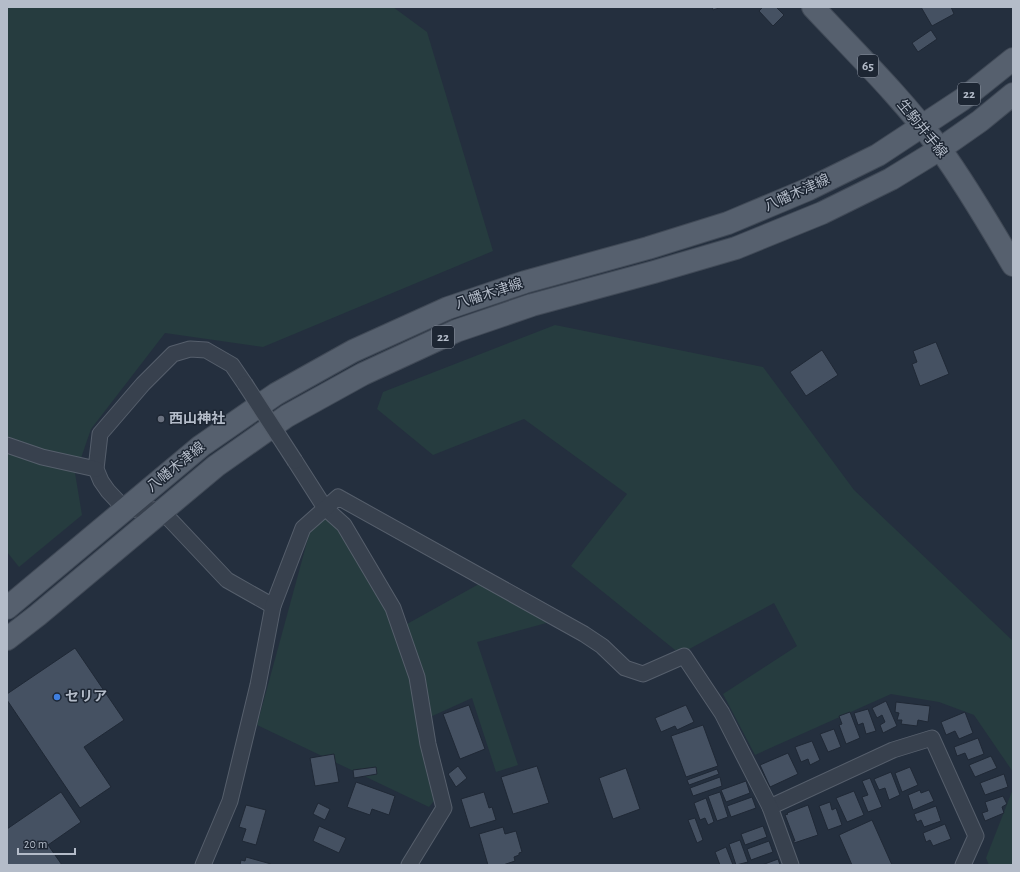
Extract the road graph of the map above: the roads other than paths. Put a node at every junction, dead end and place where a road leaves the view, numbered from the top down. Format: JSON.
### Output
{"nodes":[{"id":1,"x":813,"y":7,"type":"edge"},
{"id":2,"x":1013,"y":59,"type":"edge"},
{"id":3,"x":1013,"y":94,"type":"edge"},
{"id":4,"x":922,"y":126,"type":"junction"},
{"id":5,"x":940,"y":149,"type":"junction"},
{"id":6,"x":1013,"y":265,"type":"edge"},
{"id":7,"x":7,"y":445,"type":"edge"},
{"id":8,"x":96,"y":469,"type":"junction"},
{"id":9,"x":325,"y":508,"type":"junction"},
{"id":10,"x":125,"y":510,"type":"junction"},
{"id":11,"x":161,"y":510,"type":"junction"},
{"id":12,"x":273,"y":606,"type":"junction"},
{"id":13,"x":7,"y":608,"type":"edge"},
{"id":14,"x":7,"y":639,"type":"edge"},
{"id":15,"x":770,"y":807,"type":"junction"},
{"id":16,"x":203,"y":865,"type":"edge"},
{"id":17,"x":409,"y":865,"type":"edge"},
{"id":18,"x":791,"y":865,"type":"edge"},
{"id":19,"x":963,"y":865,"type":"edge"}],
"edges":[{"from":1,"to":4,"type":"main road","name":"生駒井手線","number":"65"},
{"from":2,"to":4,"type":"main road","name":"八幡木津線","number":"22"},
{"from":3,"to":5,"type":"main road","name":"八幡木津線","number":"22"},
{"from":4,"to":5,"type":"main road","name":"生駒井手線","number":"65"},
{"from":4,"to":10,"type":"main road","name":"八幡木津線","number":"22"},
{"from":5,"to":6,"type":"main road","name":"生駒井手線","number":"65"},
{"from":5,"to":11,"type":"main road","name":"八幡木津線","number":"22"},
{"from":7,"to":8,"type":"street"},
{"from":8,"to":9,"type":"street","bridge":true},
{"from":8,"to":10,"type":"street"},
{"from":9,"to":12,"type":"street"},
{"from":9,"to":15,"type":"street"},
{"from":9,"to":17,"type":"street"},
{"from":10,"to":11,"type":"street"},
{"from":10,"to":13,"type":"main road","name":"八幡木津線","number":"22"},
{"from":11,"to":12,"type":"street"},
{"from":11,"to":14,"type":"main road","name":"八幡木津線","number":"22"},
{"from":12,"to":16,"type":"street"},
{"from":15,"to":18,"type":"street"},
{"from":15,"to":19,"type":"street"}]}
